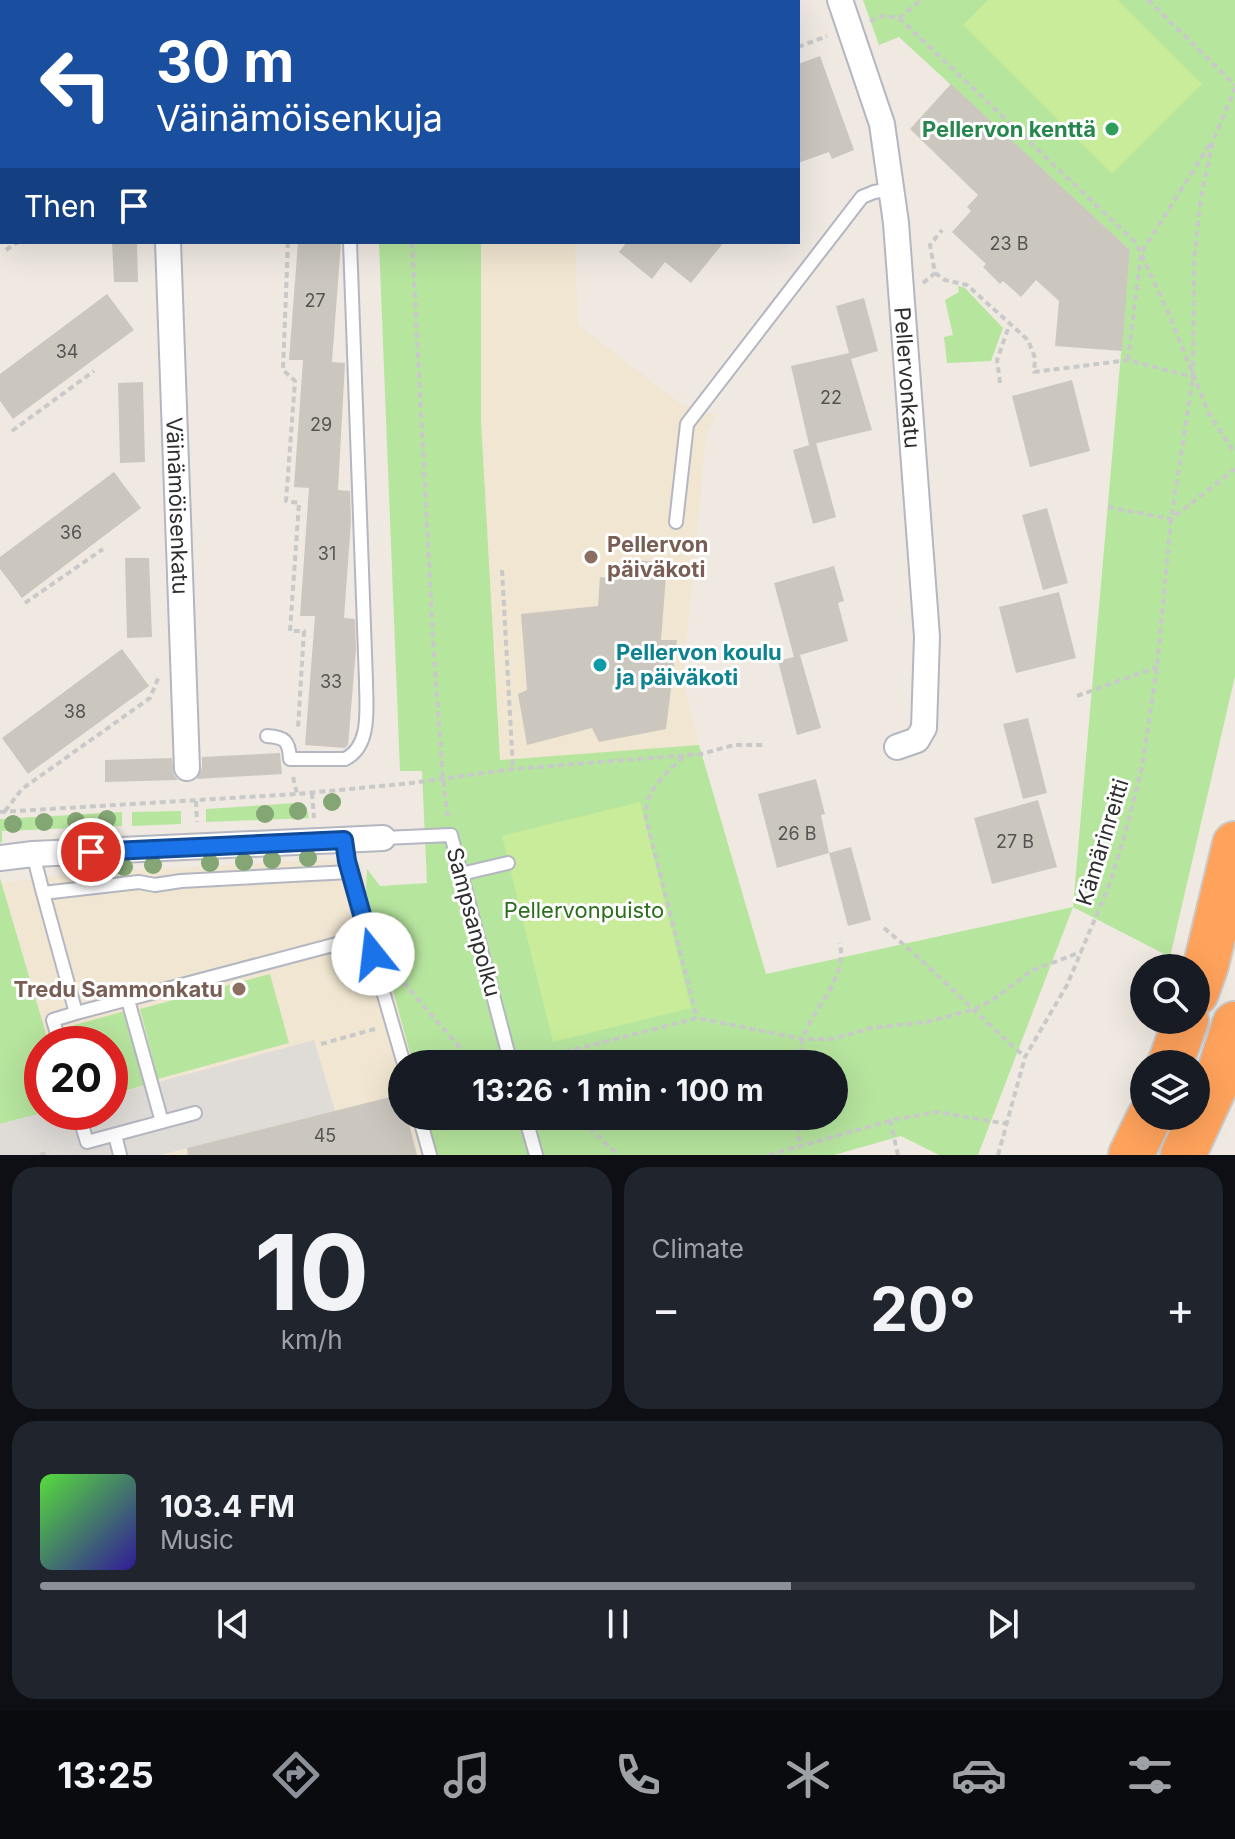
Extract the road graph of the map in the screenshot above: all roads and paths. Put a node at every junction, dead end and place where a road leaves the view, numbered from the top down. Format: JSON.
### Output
{"nodes":[{"id":1,"x":840,"y":0,"type":"edge"},
{"id":2,"x":921,"y":0,"type":"edge"},
{"id":3,"x":1148,"y":0,"type":"edge"},
{"id":4,"x":914,"y":2,"type":"edge"},
{"id":5,"x":899,"y":18,"type":"junction"},
{"id":6,"x":841,"y":30,"type":"junction"},
{"id":7,"x":800,"y":46,"type":"edge"},
{"id":8,"x":1235,"y":87,"type":"edge"},
{"id":9,"x":1214,"y":139,"type":"junction"},
{"id":10,"x":892,"y":189,"type":"junction"},
{"id":11,"x":942,"y":230,"type":"dead end"},
{"id":12,"x":15,"y":244,"type":"edge"},
{"id":13,"x":168,"y":244,"type":"edge"},
{"id":14,"x":288,"y":244,"type":"edge"},
{"id":15,"x":350,"y":244,"type":"edge"},
{"id":16,"x":412,"y":244,"type":"edge"},
{"id":17,"x":6,"y":250,"type":"dead end"},
{"id":18,"x":1141,"y":253,"type":"junction"},
{"id":19,"x":935,"y":273,"type":"junction"},
{"id":20,"x":913,"y":283,"type":"dead end"},
{"id":21,"x":1010,"y":323,"type":"junction"},
{"id":22,"x":1128,"y":360,"type":"junction"},
{"id":23,"x":94,"y":371,"type":"dead end"},
{"id":24,"x":1193,"y":377,"type":"junction"},
{"id":25,"x":1000,"y":383,"type":"dead end"},
{"id":26,"x":12,"y":431,"type":"dead end"},
{"id":27,"x":1233,"y":444,"type":"edge"},
{"id":28,"x":1235,"y":453,"type":"edge"},
{"id":29,"x":1235,"y":469,"type":"edge"},
{"id":30,"x":1108,"y":507,"type":"dead end"},
{"id":31,"x":1171,"y":519,"type":"junction"},
{"id":32,"x":676,"y":522,"type":"dead end"},
{"id":33,"x":103,"y":549,"type":"dead end"},
{"id":34,"x":502,"y":570,"type":"dead end"},
{"id":35,"x":25,"y":603,"type":"dead end"},
{"id":36,"x":1157,"y":667,"type":"junction"},
{"id":37,"x":165,"y":668,"type":"dead end"},
{"id":38,"x":1077,"y":696,"type":"dead end"},
{"id":39,"x":267,"y":736,"type":"dead end"},
{"id":40,"x":289,"y":744,"type":"junction"},
{"id":41,"x":765,"y":745,"type":"dead end"},
{"id":42,"x":897,"y":747,"type":"dead end"},
{"id":43,"x":685,"y":755,"type":"junction"},
{"id":44,"x":187,"y":768,"type":"dead end"},
{"id":45,"x":513,"y":769,"type":"junction"},
{"id":46,"x":443,"y":778,"type":"junction"},
{"id":47,"x":3,"y":811,"type":"edge"},
{"id":48,"x":451,"y":835,"type":"junction"},
{"id":49,"x":383,"y":838,"type":"joint"},
{"id":50,"x":344,"y":840,"type":"junction"},
{"id":51,"x":1235,"y":844,"type":"edge"},
{"id":52,"x":33,"y":854,"type":"junction"},
{"id":53,"x":0,"y":858,"type":"edge"},
{"id":54,"x":508,"y":863,"type":"dead end"},
{"id":55,"x":350,"y":872,"type":"junction"},
{"id":56,"x":461,"y":874,"type":"junction"},
{"id":57,"x":43,"y":893,"type":"junction"},
{"id":58,"x":884,"y":928,"type":"dead end"},
{"id":59,"x":367,"y":936,"type":"junction"},
{"id":60,"x":840,"y":943,"type":"dead end"},
{"id":61,"x":1081,"y":952,"type":"junction"},
{"id":62,"x":1209,"y":954,"type":"edge"},
{"id":63,"x":378,"y":973,"type":"junction"},
{"id":64,"x":128,"y":1000,"type":"junction"},
{"id":65,"x":975,"y":1009,"type":"junction"},
{"id":66,"x":76,"y":1013,"type":"junction"},
{"id":67,"x":697,"y":1018,"type":"junction"},
{"id":68,"x":392,"y":1024,"type":"junction"},
{"id":69,"x":1235,"y":1024,"type":"edge"},
{"id":70,"x":55,"y":1026,"type":"edge"},
{"id":71,"x":803,"y":1039,"type":"junction"},
{"id":72,"x":321,"y":1044,"type":"dead end"},
{"id":73,"x":400,"y":1050,"type":"edge"},
{"id":74,"x":462,"y":1050,"type":"edge"},
{"id":75,"x":510,"y":1050,"type":"edge"},
{"id":76,"x":570,"y":1050,"type":"edge"},
{"id":77,"x":802,"y":1050,"type":"edge"},
{"id":78,"x":1025,"y":1057,"type":"junction"},
{"id":79,"x":195,"y":1113,"type":"dead end"},
{"id":80,"x":890,"y":1120,"type":"junction"},
{"id":81,"x":162,"y":1122,"type":"junction"},
{"id":82,"x":1008,"y":1124,"type":"junction"},
{"id":83,"x":83,"y":1130,"type":"edge"},
{"id":84,"x":423,"y":1130,"type":"edge"},
{"id":85,"x":529,"y":1130,"type":"edge"},
{"id":86,"x":592,"y":1130,"type":"edge"},
{"id":87,"x":798,"y":1130,"type":"edge"},
{"id":88,"x":1143,"y":1130,"type":"edge"},
{"id":89,"x":115,"y":1135,"type":"junction"},
{"id":90,"x":800,"y":1146,"type":"junction"},
{"id":91,"x":50,"y":1152,"type":"dead end"},
{"id":92,"x":40,"y":1155,"type":"edge"},
{"id":93,"x":120,"y":1155,"type":"edge"},
{"id":94,"x":430,"y":1155,"type":"edge"},
{"id":95,"x":536,"y":1155,"type":"edge"},
{"id":96,"x":618,"y":1155,"type":"edge"},
{"id":97,"x":769,"y":1155,"type":"edge"},
{"id":98,"x":898,"y":1155,"type":"edge"},
{"id":99,"x":998,"y":1155,"type":"edge"},
{"id":100,"x":1131,"y":1155,"type":"edge"},
{"id":101,"x":1183,"y":1155,"type":"edge"}],
"edges":[{"from":1,"to":6,"type":"street","name":"Pellervonkatu"},
{"from":2,"to":4,"type":"path"},
{"from":3,"to":8,"type":"path"},
{"from":4,"to":5,"type":"path"},
{"from":5,"to":6,"type":"path"},
{"from":5,"to":18,"type":"path"},
{"from":6,"to":7,"type":"path"},
{"from":6,"to":10,"type":"street","name":"Pellervonkatu"},
{"from":8,"to":9,"type":"path"},
{"from":9,"to":18,"type":"path"},
{"from":9,"to":24,"type":"path","name":"Kämärinreitti"},
{"from":10,"to":32,"type":"lane"},
{"from":10,"to":42,"type":"street","name":"Pellervonkatu"},
{"from":11,"to":19,"type":"path"},
{"from":12,"to":17,"type":"path"},
{"from":13,"to":44,"type":"street","name":"Väinämöisenkatu"},
{"from":14,"to":40,"type":"path"},
{"from":15,"to":40,"type":"lane"},
{"from":16,"to":46,"type":"path","name":"Sampsanpolku"},
{"from":18,"to":22,"type":"path"},
{"from":18,"to":24,"type":"path"},
{"from":19,"to":20,"type":"path"},
{"from":19,"to":21,"type":"path"},
{"from":21,"to":22,"type":"path"},
{"from":21,"to":25,"type":"path"},
{"from":22,"to":24,"type":"path"},
{"from":23,"to":26,"type":"path"},
{"from":24,"to":27,"type":"path"},
{"from":24,"to":31,"type":"path","name":"Kämärinreitti"},
{"from":27,"to":28,"type":"path"},
{"from":29,"to":31,"type":"path"},
{"from":30,"to":31,"type":"path"},
{"from":31,"to":36,"type":"path","name":"Kämärinreitti"},
{"from":33,"to":35,"type":"path"},
{"from":34,"to":45,"type":"path"},
{"from":36,"to":38,"type":"path"},
{"from":36,"to":61,"type":"path","name":"Kämärinreitti"},
{"from":37,"to":47,"type":"path"},
{"from":39,"to":40,"type":"lane"},
{"from":41,"to":43,"type":"path"},
{"from":43,"to":45,"type":"path"},
{"from":43,"to":67,"type":"path"},
{"from":45,"to":46,"type":"path"},
{"from":46,"to":47,"type":"path"},
{"from":46,"to":48,"type":"path","name":"Sampsanpolku"},
{"from":48,"to":49,"type":"lane"},
{"from":48,"to":56,"type":"lane","name":"Sampsanpolku"},
{"from":49,"to":50,"type":"street"},
{"from":50,"to":52,"type":"street"},
{"from":50,"to":55,"type":"lane"},
{"from":51,"to":62,"type":"highway"},
{"from":52,"to":53,"type":"street"},
{"from":52,"to":57,"type":"lane"},
{"from":54,"to":56,"type":"lane"},
{"from":55,"to":57,"type":"lane"},
{"from":55,"to":59,"type":"lane"},
{"from":56,"to":75,"type":"lane","name":"Sampsanpolku"},
{"from":57,"to":66,"type":"lane"},
{"from":58,"to":65,"type":"path"},
{"from":59,"to":63,"type":"lane"},
{"from":59,"to":64,"type":"lane"},
{"from":60,"to":71,"type":"path"},
{"from":61,"to":65,"type":"path"},
{"from":61,"to":78,"type":"path","name":"Kämärinreitti"},
{"from":63,"to":68,"type":"lane"},
{"from":63,"to":74,"type":"path"},
{"from":64,"to":66,"type":"lane"},
{"from":64,"to":81,"type":"lane"},
{"from":65,"to":71,"type":"path"},
{"from":65,"to":78,"type":"path"},
{"from":66,"to":70,"type":"lane"},
{"from":67,"to":71,"type":"path"},
{"from":67,"to":76,"type":"path"},
{"from":68,"to":72,"type":"path"},
{"from":68,"to":73,"type":"lane"},
{"from":69,"to":101,"type":"highway"},
{"from":71,"to":77,"type":"path"},
{"from":78,"to":82,"type":"path","name":"Kämärinreitti"},
{"from":79,"to":81,"type":"lane"},
{"from":80,"to":82,"type":"path"},
{"from":80,"to":90,"type":"path"},
{"from":80,"to":98,"type":"path"},
{"from":81,"to":89,"type":"lane"},
{"from":82,"to":99,"type":"path","name":"Kämärinreitti"},
{"from":83,"to":89,"type":"lane"},
{"from":84,"to":94,"type":"lane"},
{"from":85,"to":95,"type":"lane"},
{"from":86,"to":96,"type":"path"},
{"from":87,"to":90,"type":"path"},
{"from":88,"to":100,"type":"highway"},
{"from":89,"to":93,"type":"lane"},
{"from":90,"to":97,"type":"path"},
{"from":91,"to":92,"type":"path"}]}
